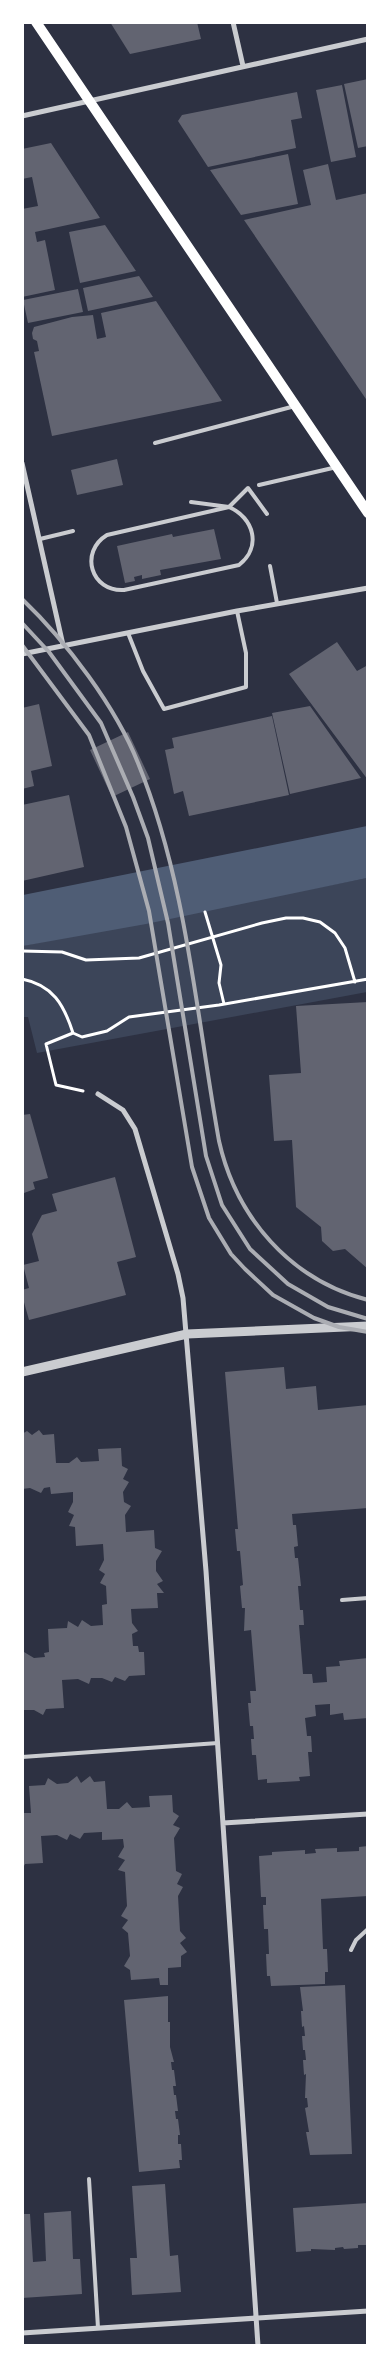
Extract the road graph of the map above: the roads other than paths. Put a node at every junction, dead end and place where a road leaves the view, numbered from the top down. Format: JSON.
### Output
{"nodes":[{"id":1,"x":36,"y":22,"type":"edge"},
{"id":2,"x":233,"y":22,"type":"edge"},
{"id":3,"x":368,"y":39,"type":"edge"},
{"id":4,"x":243,"y":66,"type":"junction"},
{"id":5,"x":88,"y":102,"type":"junction"},
{"id":6,"x":22,"y":116,"type":"edge"},
{"id":7,"x":295,"y":406,"type":"junction"},
{"id":8,"x":155,"y":442,"type":"dead end"},
{"id":9,"x":22,"y":463,"type":"edge"},
{"id":10,"x":336,"y":468,"type":"junction"},
{"id":11,"x":259,"y":485,"type":"dead end"},
{"id":12,"x":191,"y":502,"type":"dead end"},
{"id":13,"x":229,"y":507,"type":"junction"},
{"id":14,"x":368,"y":513,"type":"edge"},
{"id":15,"x":267,"y":514,"type":"dead end"},
{"id":16,"x":73,"y":531,"type":"dead end"},
{"id":17,"x":40,"y":539,"type":"junction"},
{"id":18,"x":270,"y":566,"type":"dead end"},
{"id":19,"x":368,"y":588,"type":"edge"},
{"id":20,"x":276,"y":603,"type":"junction"},
{"id":21,"x":237,"y":611,"type":"junction"},
{"id":22,"x":128,"y":632,"type":"junction"},
{"id":23,"x":63,"y":645,"type":"junction"},
{"id":24,"x":22,"y":654,"type":"edge"},
{"id":25,"x":98,"y":1094,"type":"road end"},
{"id":26,"x":368,"y":1326,"type":"edge"},
{"id":27,"x":186,"y":1334,"type":"junction"},
{"id":28,"x":22,"y":1372,"type":"edge"},
{"id":29,"x":368,"y":1598,"type":"edge"},
{"id":30,"x":342,"y":1600,"type":"dead end"},
{"id":31,"x":218,"y":1743,"type":"junction"},
{"id":32,"x":22,"y":1758,"type":"edge"},
{"id":33,"x":368,"y":1814,"type":"edge"},
{"id":34,"x":223,"y":1823,"type":"junction"},
{"id":35,"x":368,"y":1930,"type":"edge"},
{"id":36,"x":351,"y":1950,"type":"dead end"},
{"id":37,"x":89,"y":2178,"type":"dead end"},
{"id":38,"x":368,"y":2311,"type":"edge"},
{"id":39,"x":256,"y":2318,"type":"junction"},
{"id":40,"x":98,"y":2328,"type":"junction"},
{"id":41,"x":22,"y":2333,"type":"edge"},
{"id":42,"x":258,"y":2346,"type":"edge"}],
"edges":[{"from":1,"to":5,"type":"main road"},
{"from":2,"to":4,"type":"street"},
{"from":3,"to":4,"type":"street"},
{"from":4,"to":5,"type":"street"},
{"from":5,"to":6,"type":"street"},
{"from":5,"to":7,"type":"main road"},
{"from":7,"to":8,"type":"lane"},
{"from":7,"to":10,"type":"main road"},
{"from":9,"to":17,"type":"street"},
{"from":10,"to":11,"type":"lane"},
{"from":10,"to":14,"type":"main road"},
{"from":12,"to":13,"type":"lane"},
{"from":13,"to":13,"type":"lane"},
{"from":13,"to":15,"type":"lane"},
{"from":16,"to":17,"type":"lane"},
{"from":17,"to":23,"type":"street"},
{"from":18,"to":20,"type":"lane"},
{"from":19,"to":20,"type":"street"},
{"from":20,"to":21,"type":"street"},
{"from":21,"to":22,"type":"street"},
{"from":21,"to":22,"type":"lane"},
{"from":22,"to":23,"type":"street"},
{"from":23,"to":24,"type":"street"},
{"from":25,"to":27,"type":"street"},
{"from":26,"to":27,"type":"street"},
{"from":27,"to":28,"type":"street"},
{"from":27,"to":31,"type":"street"},
{"from":29,"to":30,"type":"lane"},
{"from":31,"to":32,"type":"lane"},
{"from":31,"to":34,"type":"street"},
{"from":33,"to":34,"type":"street"},
{"from":34,"to":39,"type":"street"},
{"from":35,"to":36,"type":"lane"},
{"from":37,"to":40,"type":"lane"},
{"from":38,"to":39,"type":"street"},
{"from":39,"to":40,"type":"street"},
{"from":39,"to":42,"type":"street"},
{"from":40,"to":41,"type":"street"}]}
